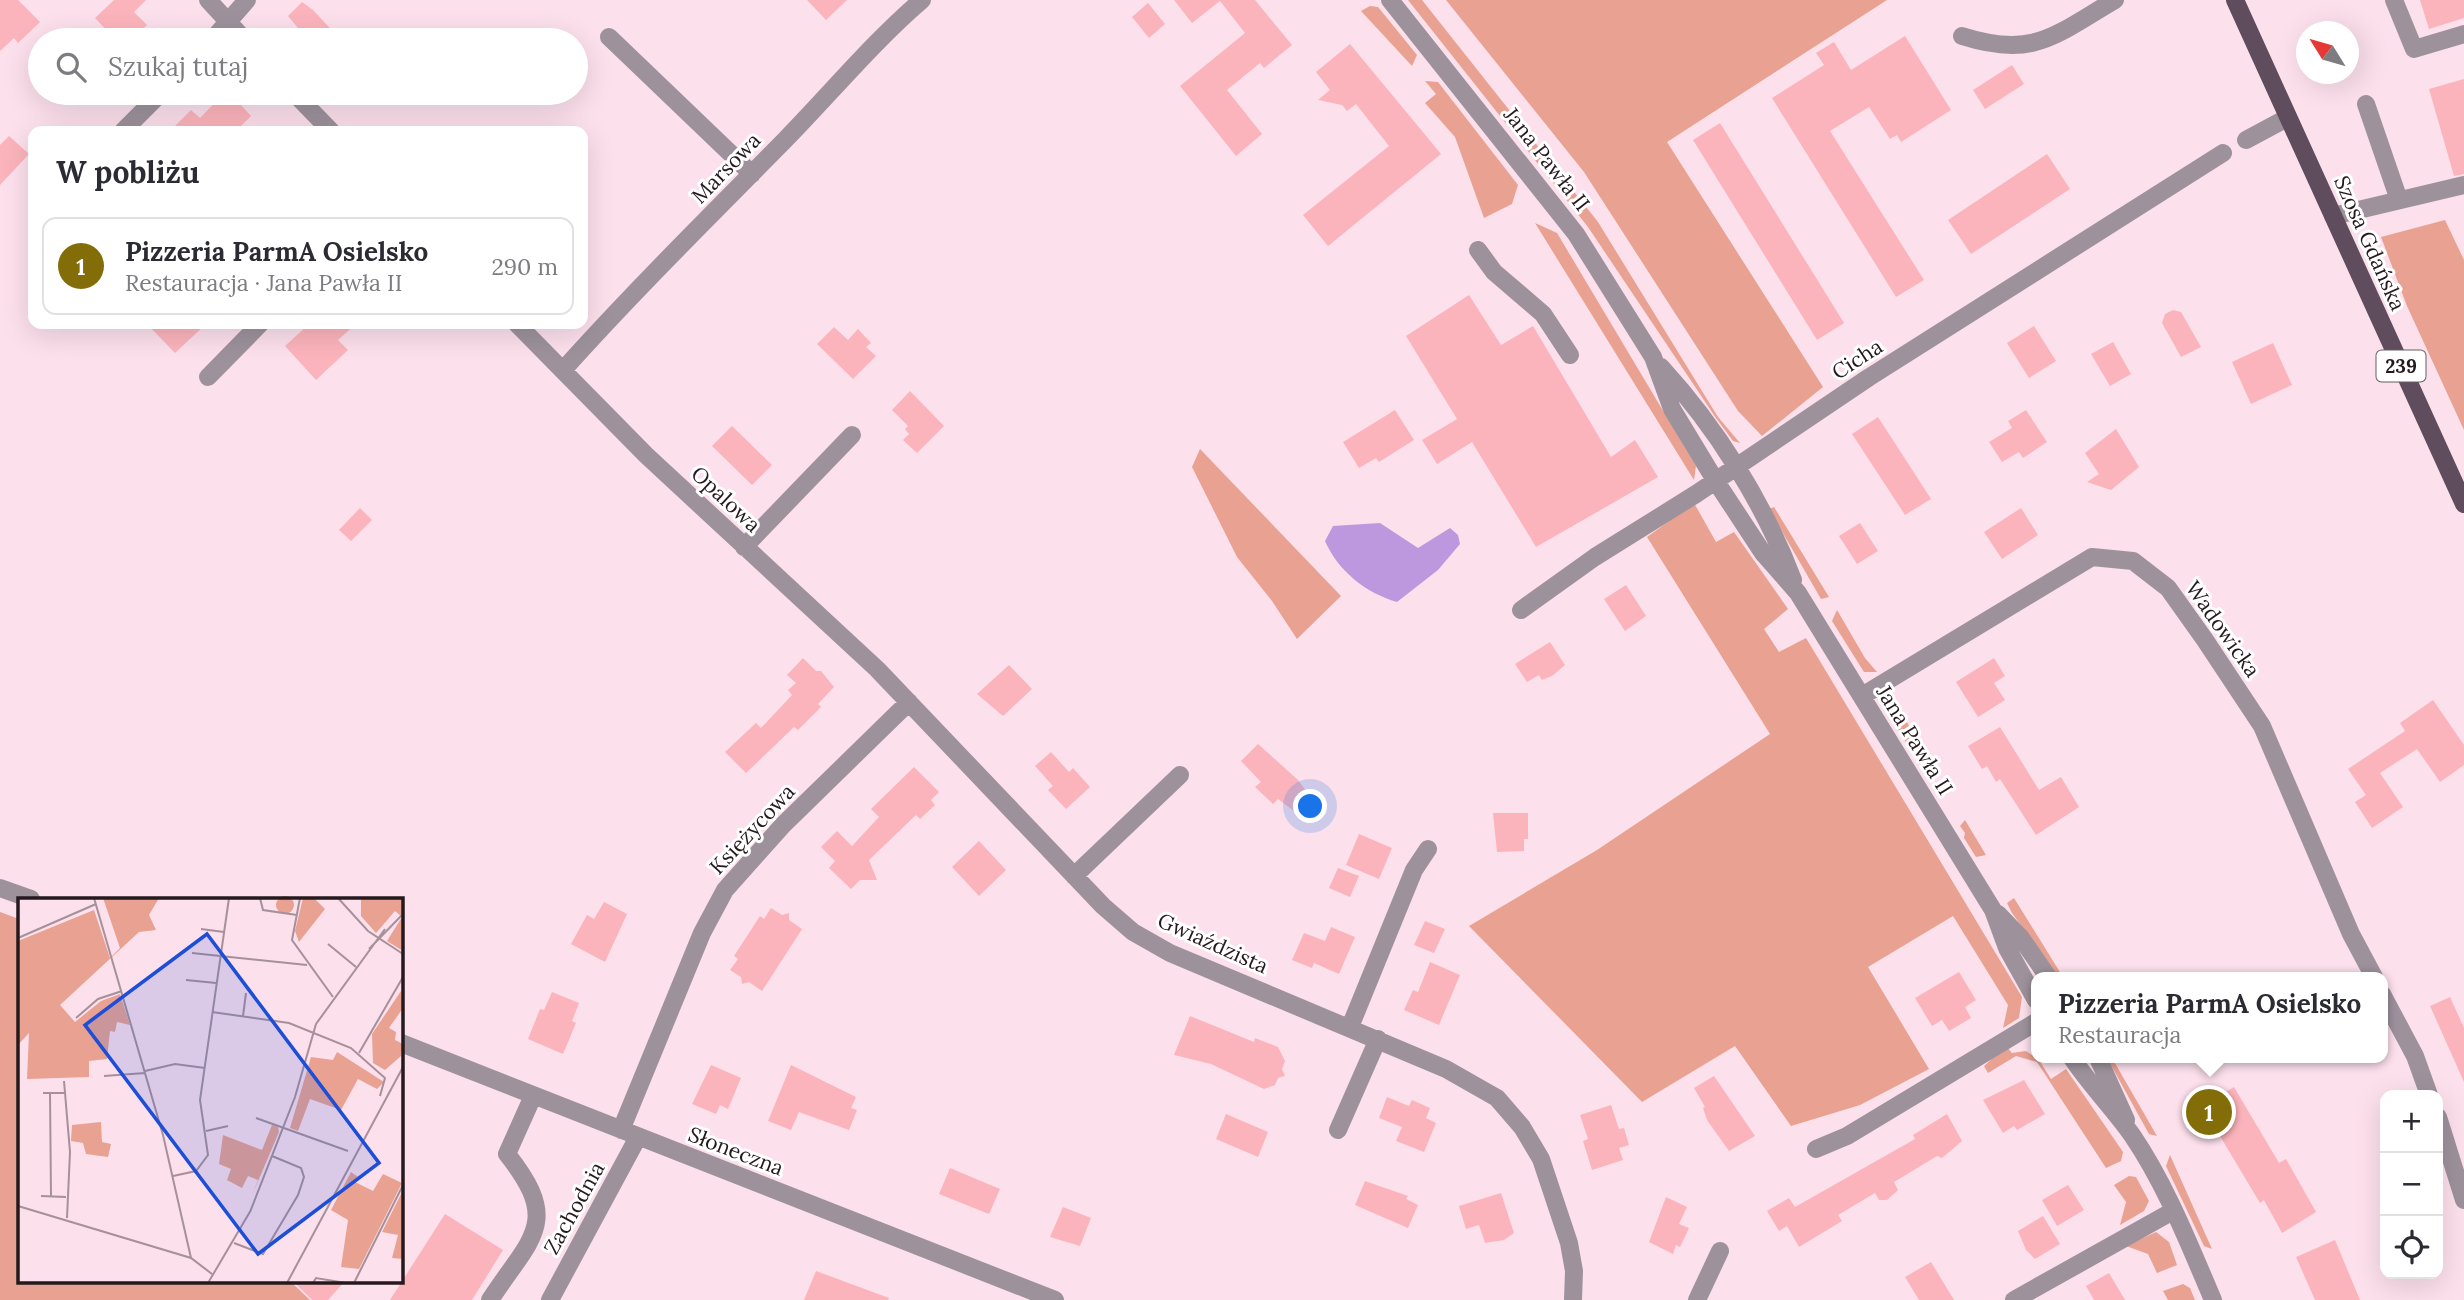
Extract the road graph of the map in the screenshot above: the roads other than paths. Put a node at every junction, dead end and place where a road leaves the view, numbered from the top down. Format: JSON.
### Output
{"nodes":[{"id":1,"x":208,"y":0,"type":"edge"},
{"id":2,"x":247,"y":0,"type":"edge"},
{"id":3,"x":922,"y":0,"type":"edge"},
{"id":4,"x":1390,"y":0,"type":"edge"},
{"id":5,"x":2115,"y":0,"type":"edge"},
{"id":6,"x":2235,"y":0,"type":"edge"},
{"id":7,"x":2394,"y":0,"type":"edge"},
{"id":8,"x":228,"y":21,"type":"junction"},
{"id":9,"x":222,"y":28,"type":"edge"},
{"id":10,"x":234,"y":28,"type":"edge"},
{"id":11,"x":2464,"y":34,"type":"edge"},
{"id":12,"x":1962,"y":36,"type":"dead end"},
{"id":13,"x":609,"y":37,"type":"dead end"},
{"id":14,"x":2366,"y":104,"type":"dead end"},
{"id":15,"x":149,"y":105,"type":"edge"},
{"id":16,"x":306,"y":105,"type":"edge"},
{"id":17,"x":2287,"y":118,"type":"junction"},
{"id":18,"x":128,"y":126,"type":"edge"},
{"id":19,"x":326,"y":126,"type":"edge"},
{"id":20,"x":2246,"y":140,"type":"dead end"},
{"id":21,"x":2223,"y":153,"type":"dead end"},
{"id":22,"x":752,"y":174,"type":"junction"},
{"id":23,"x":2464,"y":185,"type":"edge"},
{"id":24,"x":2399,"y":200,"type":"junction"},
{"id":25,"x":2333,"y":216,"type":"junction"},
{"id":26,"x":1478,"y":250,"type":"dead end"},
{"id":27,"x":255,"y":329,"type":"edge"},
{"id":28,"x":522,"y":329,"type":"edge"},
{"id":29,"x":1570,"y":355,"type":"dead end"},
{"id":30,"x":1653,"y":357,"type":"junction"},
{"id":31,"x":564,"y":369,"type":"junction"},
{"id":32,"x":208,"y":377,"type":"dead end"},
{"id":33,"x":852,"y":435,"type":"dead end"},
{"id":34,"x":1734,"y":467,"type":"junction"},
{"id":35,"x":1715,"y":480,"type":"junction"},
{"id":36,"x":2464,"y":504,"type":"edge"},
{"id":37,"x":744,"y":547,"type":"junction"},
{"id":38,"x":1798,"y":593,"type":"junction"},
{"id":39,"x":1521,"y":610,"type":"dead end"},
{"id":40,"x":1861,"y":696,"type":"junction"},
{"id":41,"x":909,"y":702,"type":"junction"},
{"id":42,"x":1180,"y":775,"type":"dead end"},
{"id":43,"x":1428,"y":849,"type":"dead end"},
{"id":44,"x":1074,"y":876,"type":"junction"},
{"id":45,"x":0,"y":888,"type":"edge"},
{"id":46,"x":28,"y":898,"type":"edge"},
{"id":47,"x":1993,"y":910,"type":"junction"},
{"id":48,"x":2045,"y":972,"type":"edge"},
{"id":49,"x":2371,"y":972,"type":"edge"},
{"id":50,"x":2031,"y":991,"type":"edge"},
{"id":51,"x":2388,"y":1005,"type":"edge"},
{"id":52,"x":2031,"y":1025,"type":"edge"},
{"id":53,"x":1350,"y":1027,"type":"junction"},
{"id":54,"x":1378,"y":1039,"type":"junction"},
{"id":55,"x":402,"y":1043,"type":"edge"},
{"id":56,"x":2075,"y":1063,"type":"edge"},
{"id":57,"x":2101,"y":1063,"type":"edge"},
{"id":58,"x":2428,"y":1090,"type":"edge"},
{"id":59,"x":533,"y":1096,"type":"junction"},
{"id":60,"x":621,"y":1130,"type":"junction"},
{"id":61,"x":1338,"y":1130,"type":"dead end"},
{"id":62,"x":2131,"y":1133,"type":"junction"},
{"id":63,"x":2443,"y":1133,"type":"edge"},
{"id":64,"x":638,"y":1137,"type":"junction"},
{"id":65,"x":1816,"y":1149,"type":"dead end"},
{"id":66,"x":2464,"y":1200,"type":"edge"},
{"id":67,"x":2173,"y":1211,"type":"junction"},
{"id":68,"x":1720,"y":1251,"type":"dead end"},
{"id":69,"x":490,"y":1300,"type":"edge"},
{"id":70,"x":550,"y":1300,"type":"edge"},
{"id":71,"x":1055,"y":1300,"type":"edge"},
{"id":72,"x":1573,"y":1300,"type":"edge"},
{"id":73,"x":1697,"y":1300,"type":"edge"},
{"id":74,"x":2014,"y":1300,"type":"edge"},
{"id":75,"x":2213,"y":1300,"type":"edge"}],
"edges":[{"from":1,"to":8,"type":"street"},
{"from":2,"to":8,"type":"street"},
{"from":3,"to":22,"type":"street","name":"Marsowa"},
{"from":4,"to":30,"type":"street","name":"Jana Pawła II"},
{"from":5,"to":12,"type":"street"},
{"from":6,"to":17,"type":"main road","name":"Szosa Gdańska","number":"239"},
{"from":7,"to":11,"type":"street"},
{"from":8,"to":9,"type":"street"},
{"from":8,"to":10,"type":"street"},
{"from":13,"to":22,"type":"street"},
{"from":14,"to":24,"type":"street"},
{"from":15,"to":18,"type":"street"},
{"from":16,"to":19,"type":"street"},
{"from":17,"to":20,"type":"street"},
{"from":17,"to":25,"type":"main road","name":"Szosa Gdańska","number":"239"},
{"from":21,"to":34,"type":"street","name":"Cicha"},
{"from":22,"to":31,"type":"street","name":"Marsowa"},
{"from":23,"to":24,"type":"street"},
{"from":24,"to":25,"type":"street"},
{"from":25,"to":36,"type":"main road","name":"Szosa Gdańska","number":"239"},
{"from":26,"to":29,"type":"street"},
{"from":27,"to":32,"type":"street"},
{"from":28,"to":31,"type":"street","name":"Opalowa"},
{"from":30,"to":34,"type":"street","name":"Jana Pawła II"},
{"from":30,"to":35,"type":"street","name":"Jana Pawła II"},
{"from":31,"to":37,"type":"street","name":"Opalowa"},
{"from":33,"to":37,"type":"street"},
{"from":34,"to":35,"type":"street","name":"Cicha"},
{"from":34,"to":38,"type":"street","name":"Jana Pawła II"},
{"from":35,"to":38,"type":"street","name":"Jana Pawła II"},
{"from":35,"to":39,"type":"street","name":"Cicha"},
{"from":37,"to":41,"type":"street","name":"Opalowa"},
{"from":38,"to":40,"type":"street","name":"Jana Pawła II"},
{"from":40,"to":47,"type":"street","name":"Jana Pawła II"},
{"from":40,"to":49,"type":"street","name":"Wadowicka"},
{"from":41,"to":44,"type":"street","name":"Gwiaździsta"},
{"from":41,"to":60,"type":"street","name":"Księżycowa"},
{"from":42,"to":44,"type":"street"},
{"from":43,"to":53,"type":"street"},
{"from":44,"to":53,"type":"street","name":"Gwiaździsta"},
{"from":45,"to":46,"type":"street"},
{"from":47,"to":48,"type":"street","name":"Jana Pawła II"},
{"from":47,"to":50,"type":"street","name":"Jana Pawła II"},
{"from":51,"to":58,"type":"street"},
{"from":52,"to":65,"type":"street"},
{"from":53,"to":54,"type":"street","name":"Gwiaździsta"},
{"from":54,"to":61,"type":"street"},
{"from":54,"to":72,"type":"street","name":"Gwiaździsta"},
{"from":55,"to":59,"type":"street","name":"Słoneczna"},
{"from":56,"to":62,"type":"street"},
{"from":57,"to":62,"type":"street"},
{"from":59,"to":60,"type":"street","name":"Słoneczna"},
{"from":59,"to":69,"type":"street"},
{"from":60,"to":64,"type":"street","name":"Słoneczna"},
{"from":62,"to":67,"type":"street"},
{"from":63,"to":66,"type":"street"},
{"from":64,"to":70,"type":"street","name":"Zachodnia"},
{"from":64,"to":71,"type":"street","name":"Słoneczna"},
{"from":67,"to":74,"type":"street"},
{"from":67,"to":75,"type":"street"},
{"from":68,"to":73,"type":"street"}]}
